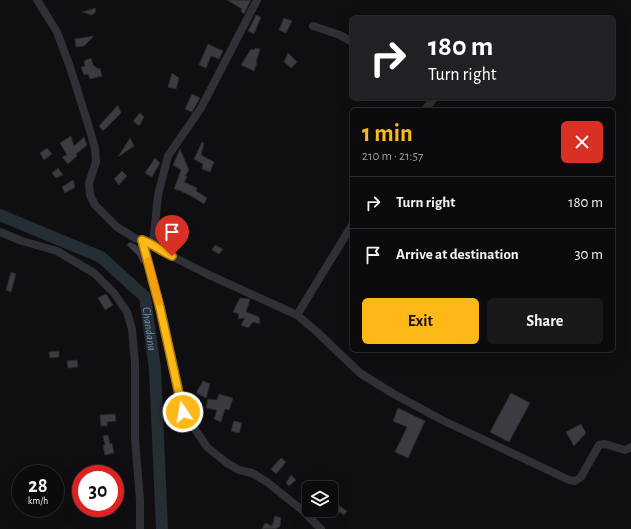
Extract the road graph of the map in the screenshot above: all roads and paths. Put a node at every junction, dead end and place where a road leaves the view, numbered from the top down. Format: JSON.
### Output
{"nodes":[{"id":1,"x":37,"y":0,"type":"edge"},
{"id":2,"x":257,"y":0,"type":"edge"},
{"id":3,"x":313,"y":26,"type":"dead end"},
{"id":4,"x":350,"y":41,"type":"edge"},
{"id":5,"x":350,"y":228,"type":"edge"},
{"id":6,"x":0,"y":232,"type":"edge"},
{"id":7,"x":142,"y":240,"type":"junction"},
{"id":8,"x":153,"y":245,"type":"junction"},
{"id":9,"x":297,"y":315,"type":"junction"},
{"id":10,"x":631,"y":447,"type":"edge"},
{"id":11,"x":140,"y":529,"type":"edge"},
{"id":12,"x":321,"y":529,"type":"edge"}],
"edges":[{"from":1,"to":7,"type":"street"},
{"from":2,"to":8,"type":"street"},
{"from":3,"to":4,"type":"street"},
{"from":5,"to":9,"type":"street"},
{"from":6,"to":11,"type":"street"},
{"from":7,"to":8,"type":"street"},
{"from":7,"to":12,"type":"street"},
{"from":8,"to":9,"type":"street"},
{"from":9,"to":10,"type":"street"}]}
